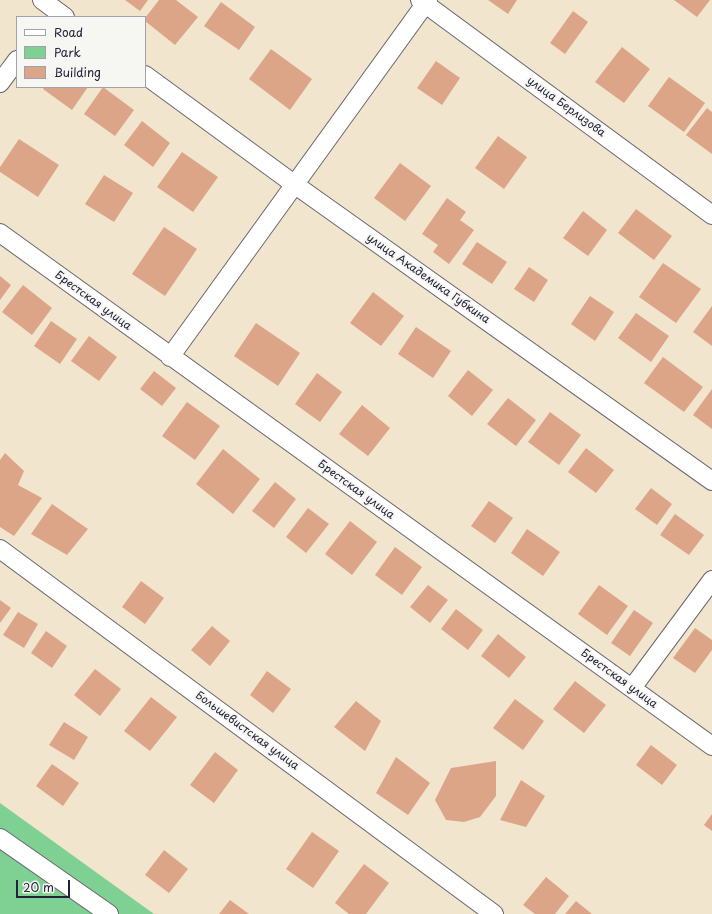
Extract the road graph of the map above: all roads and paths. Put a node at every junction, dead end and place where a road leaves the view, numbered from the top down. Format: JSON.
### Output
{"nodes":[{"id":1,"x":425,"y":1,"type":"edge"},
{"id":2,"x":16,"y":61,"type":"edge"},
{"id":3,"x":146,"y":76,"type":"edge"},
{"id":4,"x":0,"y":84,"type":"edge"},
{"id":5,"x":294,"y":184,"type":"junction"},
{"id":6,"x":712,"y":215,"type":"edge"},
{"id":7,"x":0,"y":233,"type":"edge"},
{"id":8,"x":170,"y":357,"type":"junction"},
{"id":9,"x":712,"y":480,"type":"edge"},
{"id":10,"x":0,"y":549,"type":"edge"},
{"id":11,"x":712,"y":580,"type":"edge"},
{"id":12,"x":632,"y":688,"type":"junction"},
{"id":13,"x":712,"y":746,"type":"edge"},
{"id":14,"x":3,"y":845,"type":"edge"},
{"id":15,"x":108,"y":914,"type":"edge"},
{"id":16,"x":494,"y":914,"type":"edge"}],
"edges":[{"from":1,"to":5,"type":"street"},
{"from":1,"to":6,"type":"street","name":"улица Берлизова"},
{"from":2,"to":4,"type":"street"},
{"from":3,"to":5,"type":"street","name":"улица Академика Губкина"},
{"from":5,"to":8,"type":"street"},
{"from":5,"to":9,"type":"street","name":"улица Академика Губкина"},
{"from":7,"to":8,"type":"street","name":"Брестская улица"},
{"from":8,"to":12,"type":"street","name":"Брестская улица"},
{"from":10,"to":16,"type":"street","name":"Большевистская улица"},
{"from":11,"to":12,"type":"street"},
{"from":12,"to":13,"type":"street","name":"Брестская улица"},
{"from":14,"to":15,"type":"street"}]}
